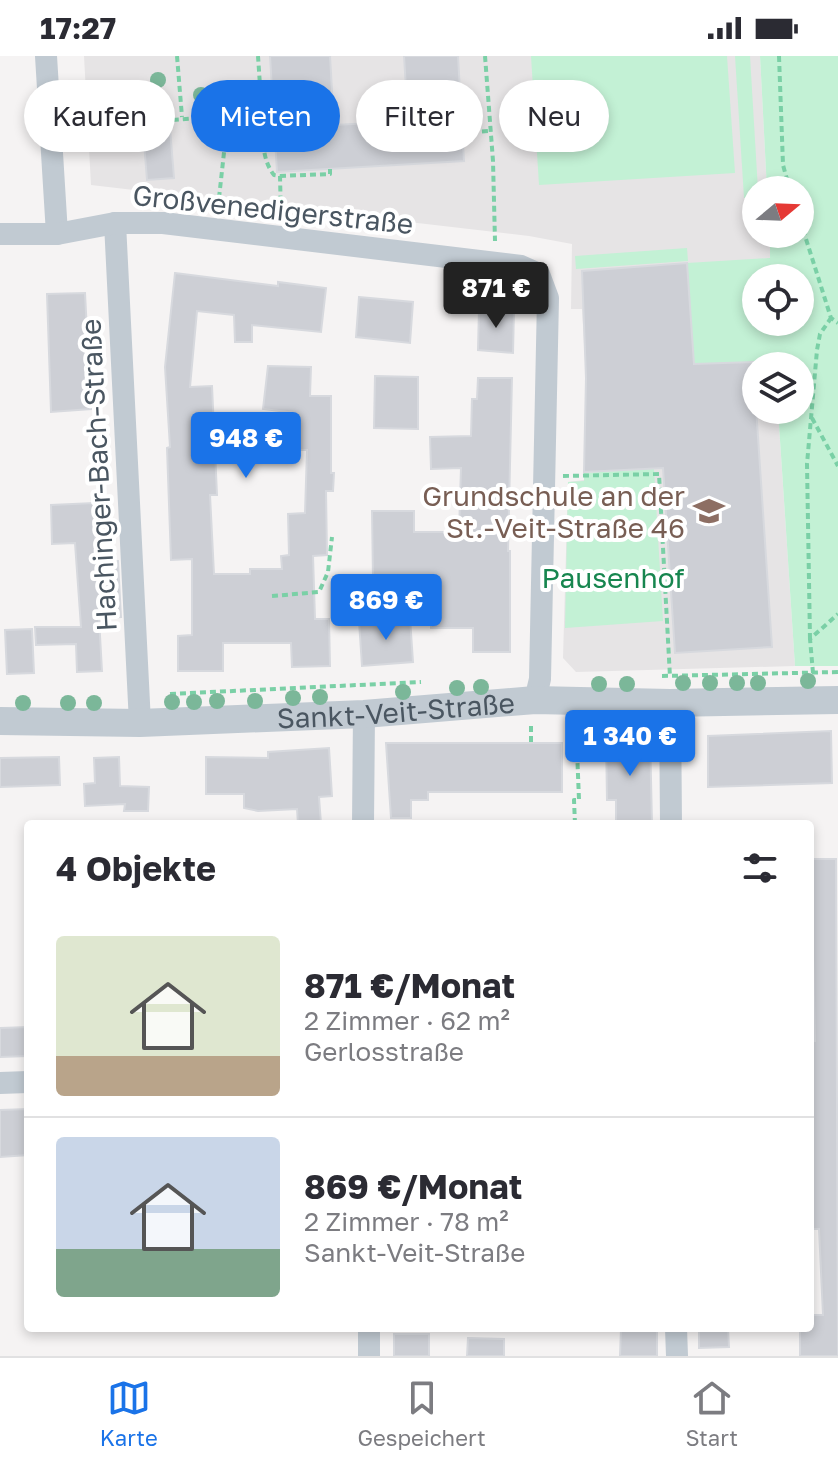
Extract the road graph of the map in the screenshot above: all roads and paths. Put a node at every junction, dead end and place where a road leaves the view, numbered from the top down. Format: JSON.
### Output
{"nodes":[{"id":1,"x":46,"y":56,"type":"edge"},
{"id":2,"x":177,"y":56,"type":"edge"},
{"id":3,"x":258,"y":56,"type":"edge"},
{"id":4,"x":485,"y":56,"type":"edge"},
{"id":5,"x":779,"y":56,"type":"edge"},
{"id":6,"x":260,"y":80,"type":"edge"},
{"id":7,"x":191,"y":118,"type":"edge"},
{"id":8,"x":182,"y":119,"type":"junction"},
{"id":9,"x":175,"y":120,"type":"edge"},
{"id":10,"x":483,"y":131,"type":"edge"},
{"id":11,"x":489,"y":131,"type":"junction"},
{"id":12,"x":224,"y":152,"type":"edge"},
{"id":13,"x":265,"y":152,"type":"edge"},
{"id":14,"x":330,"y":169,"type":"dead end"},
{"id":15,"x":280,"y":176,"type":"junction"},
{"id":16,"x":786,"y":176,"type":"edge"},
{"id":17,"x":219,"y":198,"type":"dead end"},
{"id":18,"x":115,"y":223,"type":"junction"},
{"id":19,"x":0,"y":234,"type":"edge"},
{"id":20,"x":57,"y":234,"type":"junction"},
{"id":21,"x":282,"y":238,"type":"junction"},
{"id":22,"x":809,"y":248,"type":"edge"},
{"id":23,"x":490,"y":263,"type":"junction"},
{"id":24,"x":831,"y":318,"type":"junction"},
{"id":25,"x":838,"y":323,"type":"edge"},
{"id":26,"x":814,"y":383,"type":"edge"},
{"id":27,"x":814,"y":422,"type":"edge"},
{"id":28,"x":810,"y":424,"type":"edge"},
{"id":29,"x":838,"y":466,"type":"edge"},
{"id":30,"x":584,"y":476,"type":"dead end"},
{"id":31,"x":332,"y":537,"type":"dead end"},
{"id":32,"x":272,"y":596,"type":"dead end"},
{"id":33,"x":838,"y":614,"type":"edge"},
{"id":34,"x":810,"y":639,"type":"junction"},
{"id":35,"x":813,"y":673,"type":"dead end"},
{"id":36,"x":670,"y":689,"type":"junction"},
{"id":37,"x":838,"y":700,"type":"edge"},
{"id":38,"x":533,"y":710,"type":"junction"},
{"id":39,"x":364,"y":714,"type":"junction"},
{"id":40,"x":576,"y":718,"type":"dead end"},
{"id":41,"x":0,"y":721,"type":"edge"},
{"id":42,"x":140,"y":723,"type":"junction"},
{"id":43,"x":531,"y":744,"type":"dead end"},
{"id":44,"x":363,"y":820,"type":"edge"},
{"id":45,"x":575,"y":820,"type":"edge"},
{"id":46,"x":671,"y":820,"type":"edge"},
{"id":47,"x":24,"y":1082,"type":"edge"},
{"id":48,"x":0,"y":1083,"type":"edge"},
{"id":49,"x":369,"y":1332,"type":"edge"},
{"id":50,"x":676,"y":1332,"type":"edge"},
{"id":51,"x":369,"y":1356,"type":"edge"},
{"id":52,"x":677,"y":1356,"type":"edge"}],
"edges":[{"from":1,"to":20,"type":"street"},
{"from":2,"to":8,"type":"path"},
{"from":3,"to":6,"type":"path"},
{"from":4,"to":11,"type":"path"},
{"from":5,"to":16,"type":"path"},
{"from":7,"to":8,"type":"path"},
{"from":8,"to":9,"type":"path"},
{"from":10,"to":11,"type":"path"},
{"from":11,"to":23,"type":"path"},
{"from":12,"to":17,"type":"path"},
{"from":13,"to":15,"type":"path"},
{"from":14,"to":15,"type":"path"},
{"from":15,"to":21,"type":"path"},
{"from":18,"to":20,"type":"street","name":"Großvenedigerstraße"},
{"from":18,"to":21,"type":"street","name":"Großvenedigerstraße"},
{"from":18,"to":42,"type":"street","name":"Hachinger-Bach-Straße"},
{"from":19,"to":20,"type":"street","name":"Großvenedigerstraße"},
{"from":21,"to":23,"type":"street","name":"Großvenedigerstraße"},
{"from":22,"to":24,"type":"path"},
{"from":23,"to":38,"type":"street","name":"Großvenedigerstraße"},
{"from":24,"to":25,"type":"path"},
{"from":24,"to":26,"type":"path"},
{"from":27,"to":29,"type":"path"},
{"from":28,"to":34,"type":"path"},
{"from":30,"to":36,"type":"path"},
{"from":31,"to":32,"type":"path"},
{"from":33,"to":34,"type":"path"},
{"from":34,"to":35,"type":"path"},
{"from":36,"to":37,"type":"street","name":"Sankt-Veit-Straße"},
{"from":36,"to":38,"type":"street","name":"Sankt-Veit-Straße"},
{"from":36,"to":46,"type":"street"},
{"from":38,"to":39,"type":"street","name":"Sankt-Veit-Straße"},
{"from":38,"to":43,"type":"path"},
{"from":39,"to":42,"type":"street","name":"Sankt-Veit-Straße"},
{"from":39,"to":44,"type":"street"},
{"from":40,"to":45,"type":"path"},
{"from":41,"to":42,"type":"street","name":"Sankt-Veit-Straße"},
{"from":47,"to":48,"type":"street"},
{"from":49,"to":51,"type":"street"},
{"from":50,"to":52,"type":"street"}]}
